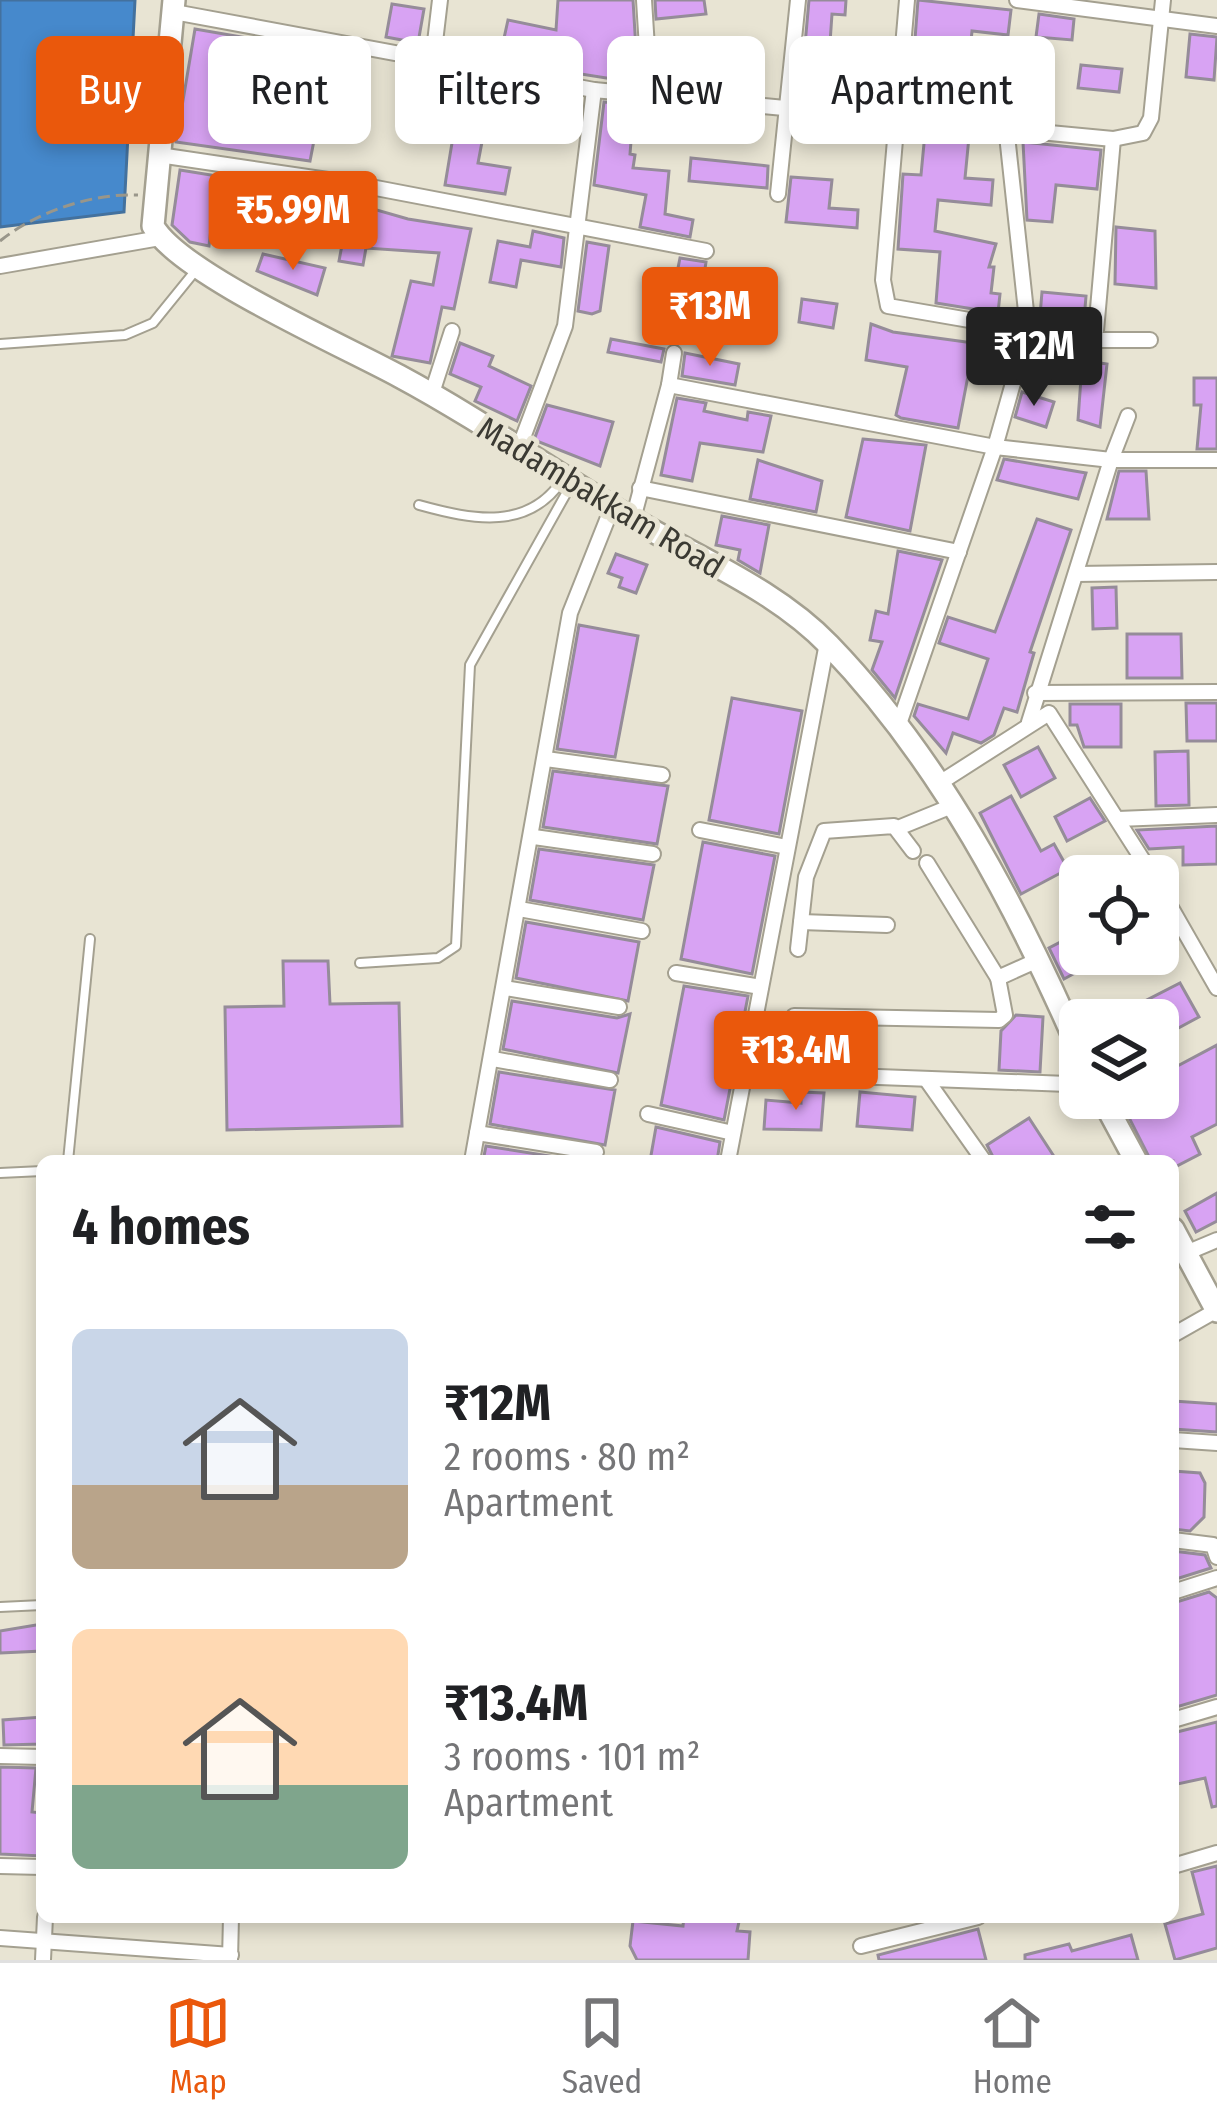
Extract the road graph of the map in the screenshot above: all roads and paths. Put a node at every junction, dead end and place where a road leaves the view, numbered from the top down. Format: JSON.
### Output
{"nodes":[{"id":1,"x":440,"y":0,"type":"edge"},
{"id":2,"x":644,"y":0,"type":"edge"},
{"id":3,"x":798,"y":0,"type":"edge"},
{"id":4,"x":907,"y":0,"type":"edge"},
{"id":5,"x":1017,"y":0,"type":"edge"},
{"id":6,"x":1163,"y":0,"type":"edge"},
{"id":7,"x":174,"y":6,"type":"edge"},
{"id":8,"x":1161,"y":20,"type":"junction"},
{"id":9,"x":1217,"y":26,"type":"edge"},
{"id":10,"x":436,"y":36,"type":"edge"},
{"id":11,"x":646,"y":36,"type":"edge"},
{"id":12,"x":903,"y":36,"type":"edge"},
{"id":13,"x":395,"y":51,"type":"edge"},
{"id":14,"x":583,"y":88,"type":"edge"},
{"id":15,"x":594,"y":90,"type":"junction"},
{"id":16,"x":607,"y":91,"type":"edge"},
{"id":17,"x":765,"y":107,"type":"edge"},
{"id":18,"x":787,"y":109,"type":"junction"},
{"id":19,"x":1055,"y":132,"type":"edge"},
{"id":20,"x":1113,"y":139,"type":"junction"},
{"id":21,"x":893,"y":144,"type":"edge"},
{"id":22,"x":1008,"y":144,"type":"edge"},
{"id":23,"x":159,"y":155,"type":"junction"},
{"id":24,"x":778,"y":194,"type":"dead end"},
{"id":25,"x":156,"y":197,"type":"junction"},
{"id":26,"x":580,"y":225,"type":"junction"},
{"id":27,"x":160,"y":238,"type":"junction"},
{"id":28,"x":0,"y":241,"type":"edge"},
{"id":29,"x":706,"y":251,"type":"dead end"},
{"id":30,"x":0,"y":266,"type":"edge"},
{"id":31,"x":196,"y":270,"type":"junction"},
{"id":32,"x":1028,"y":330,"type":"junction"},
{"id":33,"x":452,"y":331,"type":"dead end"},
{"id":34,"x":1090,"y":337,"type":"junction"},
{"id":35,"x":1150,"y":340,"type":"dead end"},
{"id":36,"x":0,"y":344,"type":"edge"},
{"id":37,"x":674,"y":353,"type":"dead end"},
{"id":38,"x":1091,"y":357,"type":"dead end"},
{"id":39,"x":669,"y":385,"type":"junction"},
{"id":40,"x":431,"y":394,"type":"junction"},
{"id":41,"x":1128,"y":416,"type":"dead end"},
{"id":42,"x":995,"y":447,"type":"junction"},
{"id":43,"x":519,"y":448,"type":"junction"},
{"id":44,"x":1111,"y":460,"type":"junction"},
{"id":45,"x":1217,"y":460,"type":"edge"},
{"id":46,"x":570,"y":477,"type":"junction"},
{"id":47,"x":640,"y":488,"type":"junction"},
{"id":48,"x":419,"y":505,"type":"dead end"},
{"id":49,"x":613,"y":505,"type":"junction"},
{"id":50,"x":633,"y":520,"type":"junction"},
{"id":51,"x":959,"y":552,"type":"junction"},
{"id":52,"x":1217,"y":572,"type":"edge"},
{"id":53,"x":1076,"y":574,"type":"junction"},
{"id":54,"x":827,"y":643,"type":"junction"},
{"id":55,"x":1217,"y":692,"type":"edge"},
{"id":56,"x":1035,"y":693,"type":"junction"},
{"id":57,"x":1061,"y":695,"type":"junction"},
{"id":58,"x":1048,"y":713,"type":"junction"},
{"id":59,"x":1029,"y":722,"type":"junction"},
{"id":60,"x":898,"y":727,"type":"junction"},
{"id":61,"x":546,"y":759,"type":"junction"},
{"id":62,"x":662,"y":775,"type":"dead end"},
{"id":63,"x":938,"y":784,"type":"junction"},
{"id":64,"x":952,"y":806,"type":"junction"},
{"id":65,"x":1217,"y":815,"type":"edge"},
{"id":66,"x":1118,"y":819,"type":"junction"},
{"id":67,"x":898,"y":828,"type":"junction"},
{"id":68,"x":700,"y":830,"type":"dead end"},
{"id":69,"x":534,"y":837,"type":"junction"},
{"id":70,"x":787,"y":847,"type":"junction"},
{"id":71,"x":913,"y":850,"type":"dead end"},
{"id":72,"x":653,"y":854,"type":"dead end"},
{"id":73,"x":1140,"y":855,"type":"edge"},
{"id":74,"x":927,"y":863,"type":"dead end"},
{"id":75,"x":519,"y":909,"type":"junction"},
{"id":76,"x":801,"y":922,"type":"junction"},
{"id":77,"x":1179,"y":922,"type":"edge"},
{"id":78,"x":887,"y":926,"type":"dead end"},
{"id":79,"x":642,"y":931,"type":"dead end"},
{"id":80,"x":90,"y":939,"type":"dead end"},
{"id":81,"x":798,"y":949,"type":"dead end"},
{"id":82,"x":1040,"y":959,"type":"junction"},
{"id":83,"x":360,"y":963,"type":"dead end"},
{"id":84,"x":676,"y":973,"type":"dead end"},
{"id":85,"x":998,"y":978,"type":"junction"},
{"id":86,"x":761,"y":987,"type":"junction"},
{"id":87,"x":505,"y":988,"type":"junction"},
{"id":88,"x":1217,"y":988,"type":"edge"},
{"id":89,"x":1059,"y":1003,"type":"edge"},
{"id":90,"x":619,"y":1007,"type":"dead end"},
{"id":91,"x":794,"y":1016,"type":"dead end"},
{"id":92,"x":493,"y":1059,"type":"junction"},
{"id":93,"x":772,"y":1073,"type":"dead end"},
{"id":94,"x":926,"y":1079,"type":"junction"},
{"id":95,"x":610,"y":1080,"type":"dead end"},
{"id":96,"x":1059,"y":1084,"type":"edge"},
{"id":97,"x":648,"y":1114,"type":"dead end"},
{"id":98,"x":1113,"y":1119,"type":"edge"},
{"id":99,"x":478,"y":1133,"type":"junction"},
{"id":100,"x":733,"y":1133,"type":"junction"},
{"id":101,"x":968,"y":1142,"type":"junction"},
{"id":102,"x":596,"y":1152,"type":"dead end"},
{"id":103,"x":69,"y":1155,"type":"edge"},
{"id":104,"x":473,"y":1155,"type":"edge"},
{"id":105,"x":729,"y":1155,"type":"edge"},
{"id":106,"x":966,"y":1155,"type":"edge"},
{"id":107,"x":979,"y":1155,"type":"edge"},
{"id":108,"x":1133,"y":1155,"type":"edge"},
{"id":109,"x":36,"y":1172,"type":"edge"},
{"id":110,"x":0,"y":1173,"type":"edge"},
{"id":111,"x":1179,"y":1240,"type":"edge"},
{"id":112,"x":1217,"y":1240,"type":"edge"},
{"id":113,"x":1186,"y":1253,"type":"junction"},
{"id":114,"x":1217,"y":1311,"type":"edge"},
{"id":115,"x":1179,"y":1332,"type":"edge"},
{"id":116,"x":1179,"y":1440,"type":"edge"},
{"id":117,"x":1217,"y":1443,"type":"edge"},
{"id":118,"x":1179,"y":1541,"type":"edge"},
{"id":119,"x":1217,"y":1557,"type":"edge"},
{"id":120,"x":1217,"y":1578,"type":"edge"},
{"id":121,"x":1179,"y":1590,"type":"edge"},
{"id":122,"x":36,"y":1605,"type":"edge"},
{"id":123,"x":0,"y":1607,"type":"edge"},
{"id":124,"x":1217,"y":1707,"type":"edge"},
{"id":125,"x":1179,"y":1718,"type":"edge"},
{"id":126,"x":0,"y":1756,"type":"edge"},
{"id":127,"x":36,"y":1756,"type":"edge"},
{"id":128,"x":1217,"y":1853,"type":"edge"},
{"id":129,"x":1179,"y":1864,"type":"edge"},
{"id":130,"x":0,"y":1866,"type":"edge"},
{"id":131,"x":36,"y":1867,"type":"edge"},
{"id":132,"x":45,"y":1923,"type":"edge"},
{"id":133,"x":232,"y":1923,"type":"edge"},
{"id":134,"x":954,"y":1923,"type":"edge"},
{"id":135,"x":0,"y":1937,"type":"edge"},
{"id":136,"x":44,"y":1941,"type":"junction"},
{"id":137,"x":861,"y":1946,"type":"dead end"},
{"id":138,"x":231,"y":1957,"type":"edge"},
{"id":139,"x":43,"y":1960,"type":"edge"}],
"edges":[{"from":1,"to":10,"type":"street"},
{"from":2,"to":11,"type":"street"},
{"from":3,"to":18,"type":"street"},
{"from":4,"to":12,"type":"street"},
{"from":5,"to":8,"type":"street"},
{"from":6,"to":8,"type":"street"},
{"from":7,"to":13,"type":"street"},
{"from":7,"to":23,"type":"street"},
{"from":8,"to":9,"type":"street"},
{"from":8,"to":20,"type":"street"},
{"from":14,"to":15,"type":"street"},
{"from":15,"to":16,"type":"street"},
{"from":15,"to":26,"type":"street"},
{"from":17,"to":18,"type":"street"},
{"from":18,"to":24,"type":"street"},
{"from":19,"to":20,"type":"street"},
{"from":20,"to":34,"type":"street"},
{"from":21,"to":32,"type":"street"},
{"from":22,"to":32,"type":"street"},
{"from":23,"to":25,"type":"street"},
{"from":23,"to":26,"type":"street"},
{"from":25,"to":27,"type":"street"},
{"from":25,"to":28,"type":"path"},
{"from":26,"to":29,"type":"street"},
{"from":26,"to":43,"type":"street"},
{"from":27,"to":30,"type":"street"},
{"from":27,"to":31,"type":"street","name":"Madambakkam Road"},
{"from":31,"to":36,"type":"lane"},
{"from":31,"to":40,"type":"street","name":"Madambakkam Road"},
{"from":32,"to":34,"type":"street"},
{"from":32,"to":42,"type":"street"},
{"from":33,"to":40,"type":"street"},
{"from":34,"to":35,"type":"street"},
{"from":34,"to":38,"type":"street"},
{"from":37,"to":39,"type":"street"},
{"from":39,"to":42,"type":"street"},
{"from":39,"to":47,"type":"street"},
{"from":40,"to":43,"type":"street","name":"Madambakkam Road"},
{"from":41,"to":44,"type":"street"},
{"from":42,"to":44,"type":"street"},
{"from":42,"to":51,"type":"street"},
{"from":43,"to":46,"type":"street","name":"Madambakkam Road"},
{"from":44,"to":45,"type":"street"},
{"from":44,"to":53,"type":"street"},
{"from":46,"to":48,"type":"lane"},
{"from":46,"to":49,"type":"street","name":"Madambakkam Road"},
{"from":46,"to":83,"type":"lane"},
{"from":47,"to":50,"type":"street"},
{"from":47,"to":51,"type":"street"},
{"from":49,"to":50,"type":"street","name":"Madambakkam Road"},
{"from":49,"to":61,"type":"street"},
{"from":50,"to":54,"type":"street","name":"Madambakkam Road"},
{"from":51,"to":60,"type":"street"},
{"from":52,"to":53,"type":"street"},
{"from":53,"to":56,"type":"street"},
{"from":54,"to":60,"type":"street","name":"Madambakkam Road"},
{"from":54,"to":70,"type":"street"},
{"from":55,"to":57,"type":"street"},
{"from":56,"to":57,"type":"street"},
{"from":56,"to":59,"type":"street"},
{"from":57,"to":58,"type":"street"},
{"from":58,"to":59,"type":"street"},
{"from":58,"to":66,"type":"street"},
{"from":59,"to":63,"type":"street"},
{"from":60,"to":63,"type":"street","name":"Madambakkam Road"},
{"from":61,"to":62,"type":"street"},
{"from":61,"to":69,"type":"street"},
{"from":63,"to":64,"type":"street","name":"Madambakkam Road"},
{"from":64,"to":67,"type":"street"},
{"from":64,"to":82,"type":"street","name":"Madambakkam Road"},
{"from":65,"to":66,"type":"street"},
{"from":66,"to":73,"type":"street"},
{"from":67,"to":71,"type":"street"},
{"from":67,"to":76,"type":"street"},
{"from":68,"to":70,"type":"street"},
{"from":69,"to":72,"type":"street"},
{"from":69,"to":75,"type":"street"},
{"from":70,"to":86,"type":"street"},
{"from":74,"to":85,"type":"street"},
{"from":75,"to":79,"type":"street"},
{"from":75,"to":87,"type":"street"},
{"from":76,"to":78,"type":"street"},
{"from":76,"to":81,"type":"street"},
{"from":77,"to":88,"type":"street"},
{"from":80,"to":103,"type":"lane"},
{"from":82,"to":85,"type":"street"},
{"from":82,"to":89,"type":"street","name":"Madambakkam Road"},
{"from":84,"to":86,"type":"street"},
{"from":85,"to":91,"type":"street"},
{"from":86,"to":100,"type":"street"},
{"from":87,"to":90,"type":"street"},
{"from":87,"to":92,"type":"street"},
{"from":92,"to":95,"type":"street"},
{"from":92,"to":99,"type":"street"},
{"from":93,"to":94,"type":"street"},
{"from":94,"to":96,"type":"street"},
{"from":94,"to":101,"type":"street"},
{"from":97,"to":100,"type":"street"},
{"from":98,"to":108,"type":"street"},
{"from":99,"to":102,"type":"street"},
{"from":99,"to":104,"type":"street"},
{"from":100,"to":105,"type":"street"},
{"from":101,"to":106,"type":"street"},
{"from":101,"to":107,"type":"street"},
{"from":109,"to":110,"type":"lane"},
{"from":111,"to":113,"type":"street"},
{"from":112,"to":113,"type":"street"},
{"from":113,"to":114,"type":"street"},
{"from":114,"to":115,"type":"street"},
{"from":116,"to":117,"type":"street"},
{"from":118,"to":119,"type":"street"},
{"from":120,"to":121,"type":"street"},
{"from":122,"to":123,"type":"lane"},
{"from":124,"to":125,"type":"street"},
{"from":126,"to":127,"type":"street"},
{"from":128,"to":129,"type":"street"},
{"from":130,"to":131,"type":"street"},
{"from":132,"to":136,"type":"street"},
{"from":133,"to":138,"type":"street"},
{"from":134,"to":137,"type":"street"},
{"from":135,"to":136,"type":"street"},
{"from":136,"to":138,"type":"street"},
{"from":136,"to":139,"type":"street"}]}
